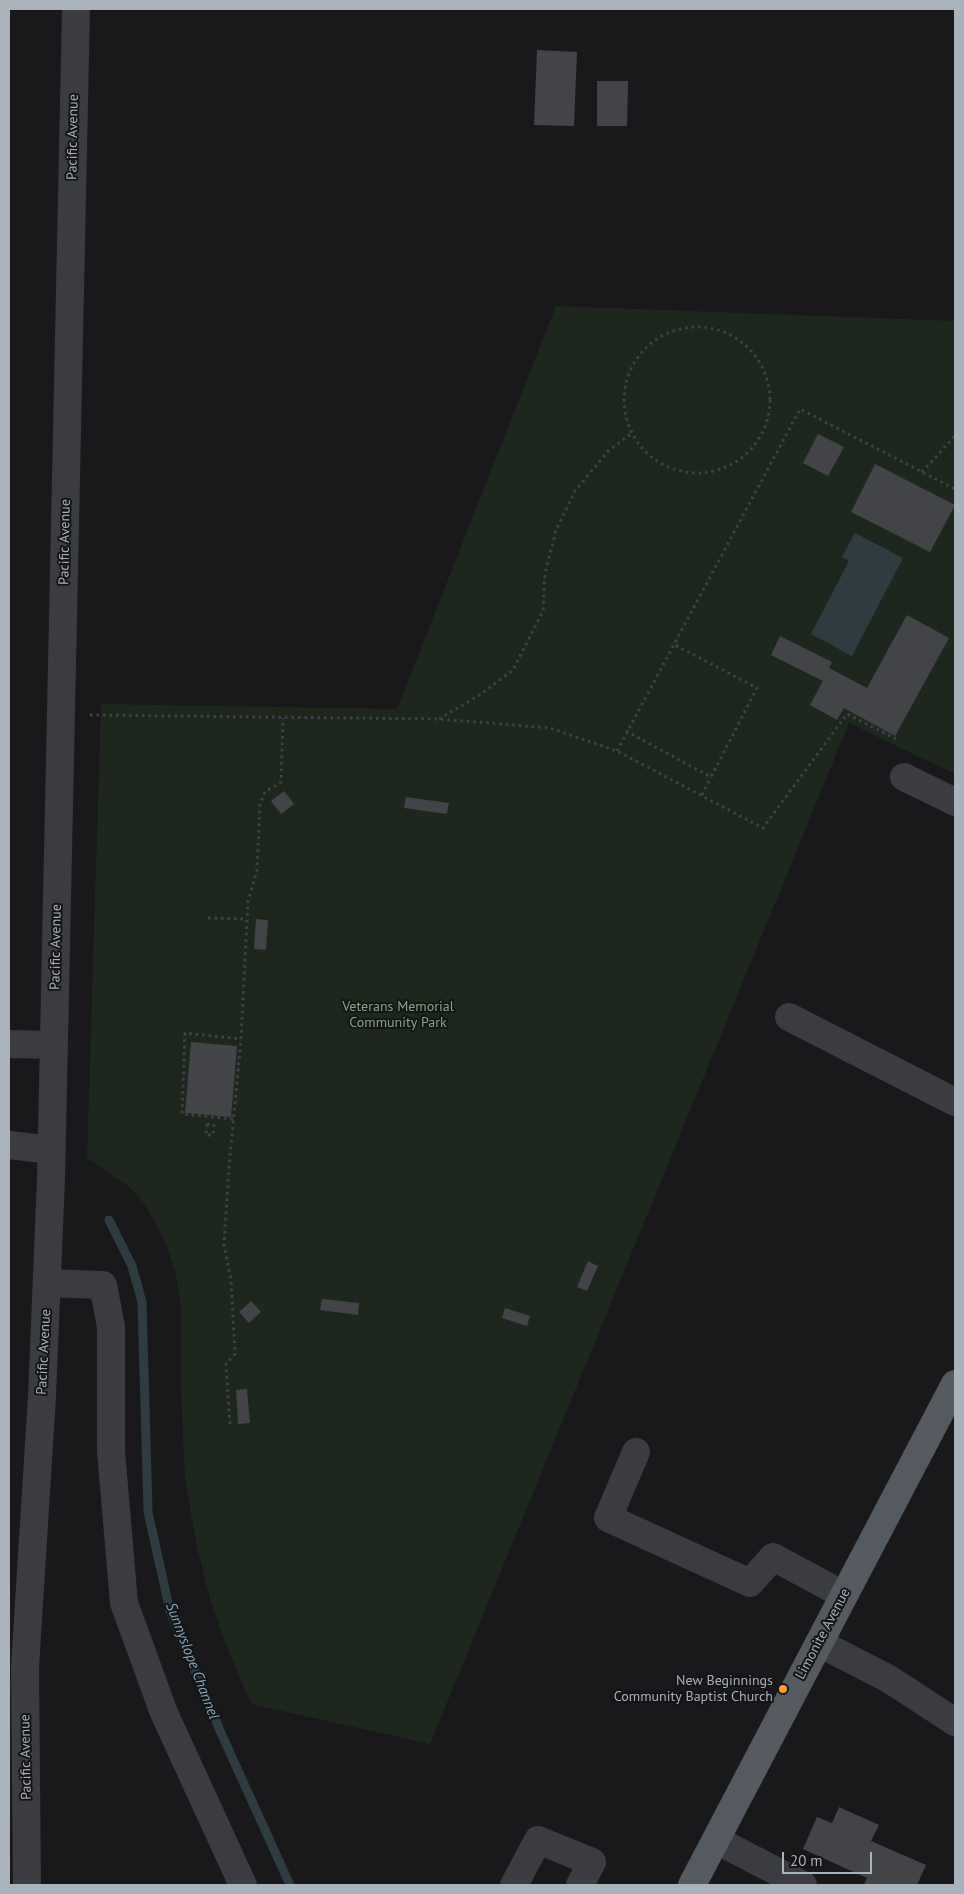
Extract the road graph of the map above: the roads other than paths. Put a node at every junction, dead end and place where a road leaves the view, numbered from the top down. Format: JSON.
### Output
{"nodes":[{"id":1,"x":76,"y":9,"type":"edge"},
{"id":2,"x":904,"y":777,"type":"dead end"},
{"id":3,"x":955,"y":802,"type":"edge"},
{"id":4,"x":788,"y":1017,"type":"dead end"},
{"id":5,"x":9,"y":1044,"type":"edge"},
{"id":6,"x":54,"y":1046,"type":"junction"},
{"id":7,"x":955,"y":1102,"type":"edge"},
{"id":8,"x":9,"y":1145,"type":"edge"},
{"id":9,"x":51,"y":1150,"type":"junction"},
{"id":10,"x":47,"y":1283,"type":"junction"},
{"id":11,"x":955,"y":1384,"type":"edge"},
{"id":12,"x":636,"y":1452,"type":"dead end"},
{"id":13,"x":844,"y":1595,"type":"junction"},
{"id":14,"x":819,"y":1643,"type":"junction"},
{"id":15,"x":17,"y":1713,"type":"edge"},
{"id":16,"x":955,"y":1722,"type":"edge"},
{"id":17,"x":716,"y":1840,"type":"junction"},
{"id":18,"x":27,"y":1885,"type":"edge"},
{"id":19,"x":244,"y":1885,"type":"edge"},
{"id":20,"x":514,"y":1885,"type":"edge"},
{"id":21,"x":580,"y":1885,"type":"edge"},
{"id":22,"x":692,"y":1885,"type":"edge"},
{"id":23,"x":803,"y":1885,"type":"edge"}],
"edges":[{"from":1,"to":6,"type":"street","name":"Pacific Avenue"},
{"from":2,"to":3,"type":"street"},
{"from":4,"to":7,"type":"street"},
{"from":5,"to":6,"type":"street"},
{"from":6,"to":9,"type":"street","name":"Pacific Avenue"},
{"from":8,"to":9,"type":"street"},
{"from":9,"to":10,"type":"street","name":"Pacific Avenue"},
{"from":10,"to":15,"type":"street","name":"Pacific Avenue"},
{"from":10,"to":19,"type":"street"},
{"from":11,"to":13,"type":"main road","name":"Limonite Avenue"},
{"from":12,"to":13,"type":"street"},
{"from":13,"to":14,"type":"main road","name":"Limonite Avenue"},
{"from":14,"to":16,"type":"street"},
{"from":14,"to":17,"type":"main road","name":"Limonite Avenue"},
{"from":15,"to":18,"type":"street","name":"Pacific Avenue"},
{"from":17,"to":22,"type":"main road","name":"Limonite Avenue"},
{"from":17,"to":23,"type":"street"},
{"from":20,"to":21,"type":"street"}]}
